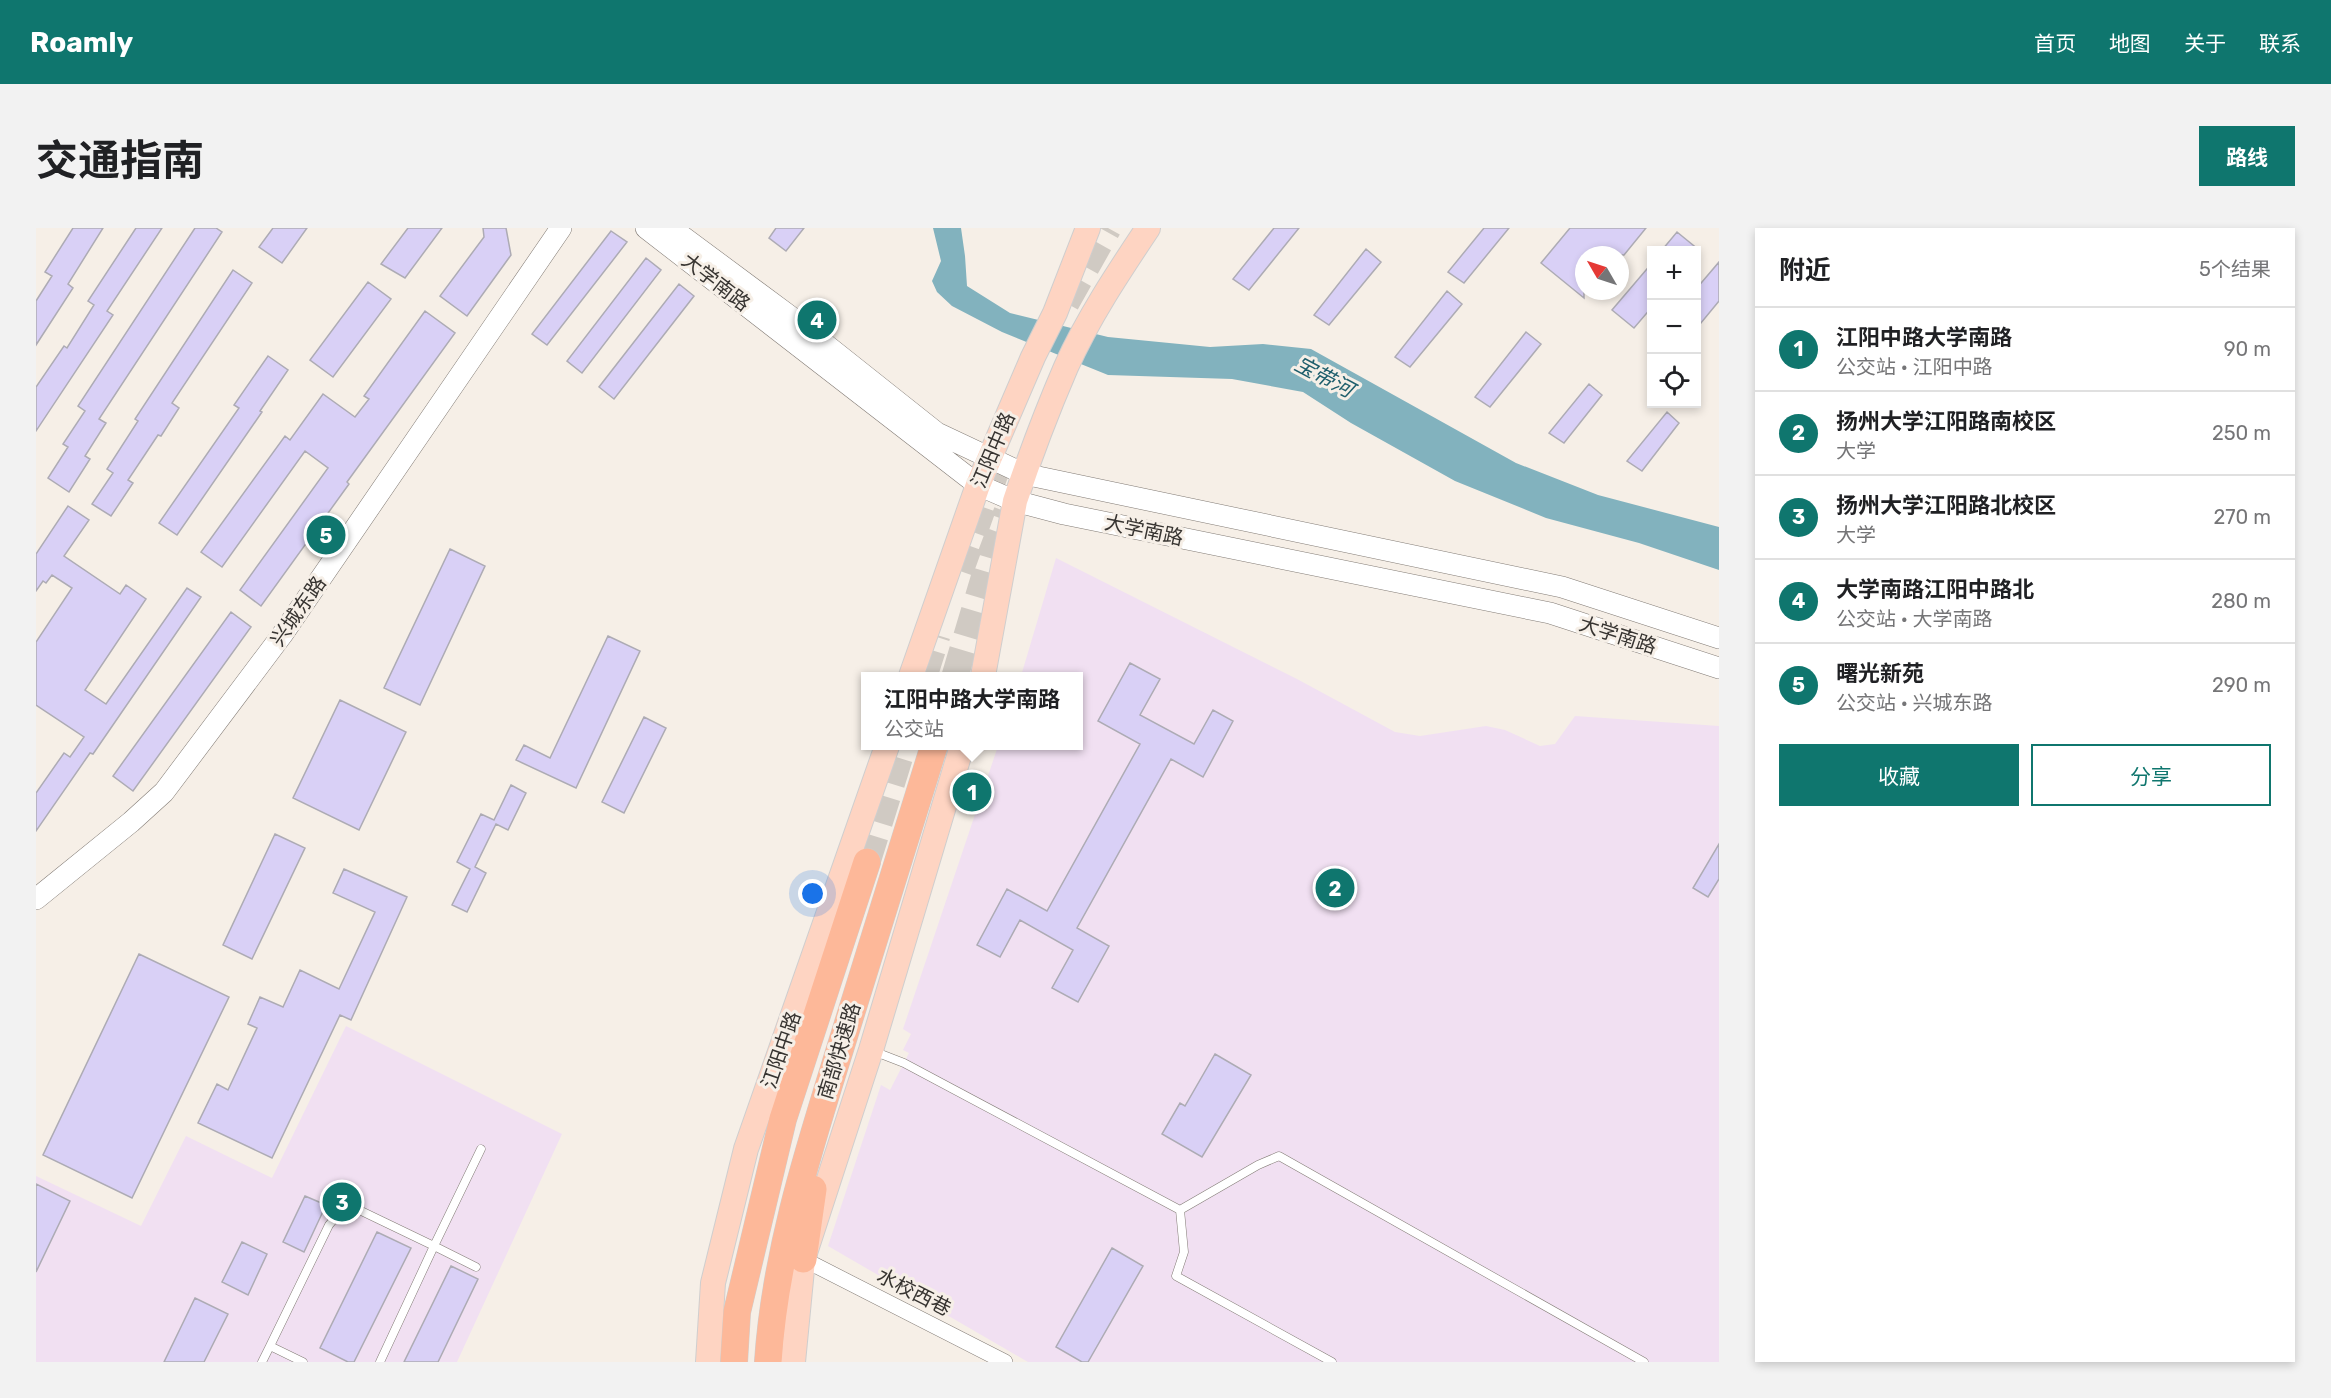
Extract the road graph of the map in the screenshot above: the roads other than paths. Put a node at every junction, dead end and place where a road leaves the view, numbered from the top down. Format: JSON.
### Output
{"nodes":[{"id":1,"x":561,"y":228,"type":"edge"},
{"id":2,"x":646,"y":228,"type":"edge"},
{"id":3,"x":671,"y":228,"type":"edge"},
{"id":4,"x":1088,"y":228,"type":"edge"},
{"id":5,"x":1126,"y":228,"type":"edge"},
{"id":6,"x":1148,"y":228,"type":"edge"},
{"id":7,"x":1113,"y":280,"type":"junction"},
{"id":8,"x":990,"y":460,"type":"junction"},
{"id":9,"x":1024,"y":474,"type":"junction"},
{"id":10,"x":978,"y":485,"type":"junction"},
{"id":11,"x":1015,"y":501,"type":"junction"},
{"id":12,"x":1719,"y":638,"type":"edge"},
{"id":13,"x":1717,"y":662,"type":"edge"},
{"id":14,"x":912,"y":672,"type":"edge"},
{"id":15,"x":984,"y":672,"type":"edge"},
{"id":16,"x":886,"y":750,"type":"edge"},
{"id":17,"x":933,"y":750,"type":"edge"},
{"id":18,"x":961,"y":750,"type":"edge"},
{"id":19,"x":867,"y":862,"type":"tunnel mouth"},
{"id":20,"x":36,"y":899,"type":"edge"},
{"id":21,"x":886,"y":899,"type":"junction"},
{"id":22,"x":871,"y":1050,"type":"junction"},
{"id":23,"x":783,"y":1119,"type":"junction"},
{"id":24,"x":481,"y":1149,"type":"dead end"},
{"id":25,"x":1180,"y":1210,"type":"junction"},
{"id":26,"x":434,"y":1246,"type":"junction"},
{"id":27,"x":803,"y":1259,"type":"junction"},
{"id":28,"x":476,"y":1267,"type":"dead end"},
{"id":29,"x":270,"y":1346,"type":"junction"},
{"id":30,"x":262,"y":1362,"type":"edge"},
{"id":31,"x":303,"y":1362,"type":"edge"},
{"id":32,"x":380,"y":1362,"type":"edge"},
{"id":33,"x":708,"y":1362,"type":"edge"},
{"id":34,"x":720,"y":1362,"type":"edge"},
{"id":35,"x":734,"y":1362,"type":"edge"},
{"id":36,"x":768,"y":1362,"type":"edge"},
{"id":37,"x":793,"y":1362,"type":"edge"},
{"id":38,"x":1005,"y":1362,"type":"edge"},
{"id":39,"x":1332,"y":1362,"type":"edge"},
{"id":40,"x":1644,"y":1362,"type":"edge"}],
"edges":[{"from":1,"to":20,"type":"street","name":"兴城东路"},
{"from":2,"to":10,"type":"street","name":"大学南路"},
{"from":3,"to":8,"type":"street","name":"大学南路"},
{"from":4,"to":8,"type":"main road","name":"江阳中路"},
{"from":5,"to":7,"type":"main road","name":"江阳中路"},
{"from":6,"to":7,"type":"main road","name":"江阳中路"},
{"from":7,"to":9,"type":"main road","name":"江阳中路"},
{"from":8,"to":9,"type":"street","name":"大学南路"},
{"from":8,"to":10,"type":"main road","name":"江阳中路"},
{"from":9,"to":11,"type":"main road","name":"江阳中路"},
{"from":9,"to":12,"type":"street","name":"大学南路"},
{"from":10,"to":11,"type":"street","name":"大学南路"},
{"from":10,"to":14,"type":"main road","name":"江阳中路"},
{"from":11,"to":13,"type":"street","name":"大学南路"},
{"from":11,"to":15,"type":"main road","name":"江阳中路"},
{"from":16,"to":33,"type":"main road","name":"江阳中路"},
{"from":17,"to":21,"type":"highway","name":"南部快速路"},
{"from":18,"to":22,"type":"main road"},
{"from":19,"to":23,"type":"highway","name":"南部快速路"},
{"from":21,"to":27,"type":"highway"},
{"from":21,"to":36,"type":"highway","name":"南部快速路"},
{"from":22,"to":25,"type":"lane"},
{"from":22,"to":27,"type":"main road"},
{"from":23,"to":34,"type":"highway"},
{"from":23,"to":35,"type":"highway","name":"南部快速路"},
{"from":24,"to":26,"type":"lane"},
{"from":25,"to":39,"type":"lane"},
{"from":25,"to":40,"type":"lane"},
{"from":26,"to":28,"type":"lane"},
{"from":26,"to":29,"type":"lane"},
{"from":26,"to":32,"type":"lane"},
{"from":27,"to":37,"type":"main road"},
{"from":27,"to":38,"type":"street","name":"水校西巷"},
{"from":29,"to":30,"type":"lane"},
{"from":29,"to":31,"type":"lane"}]}
